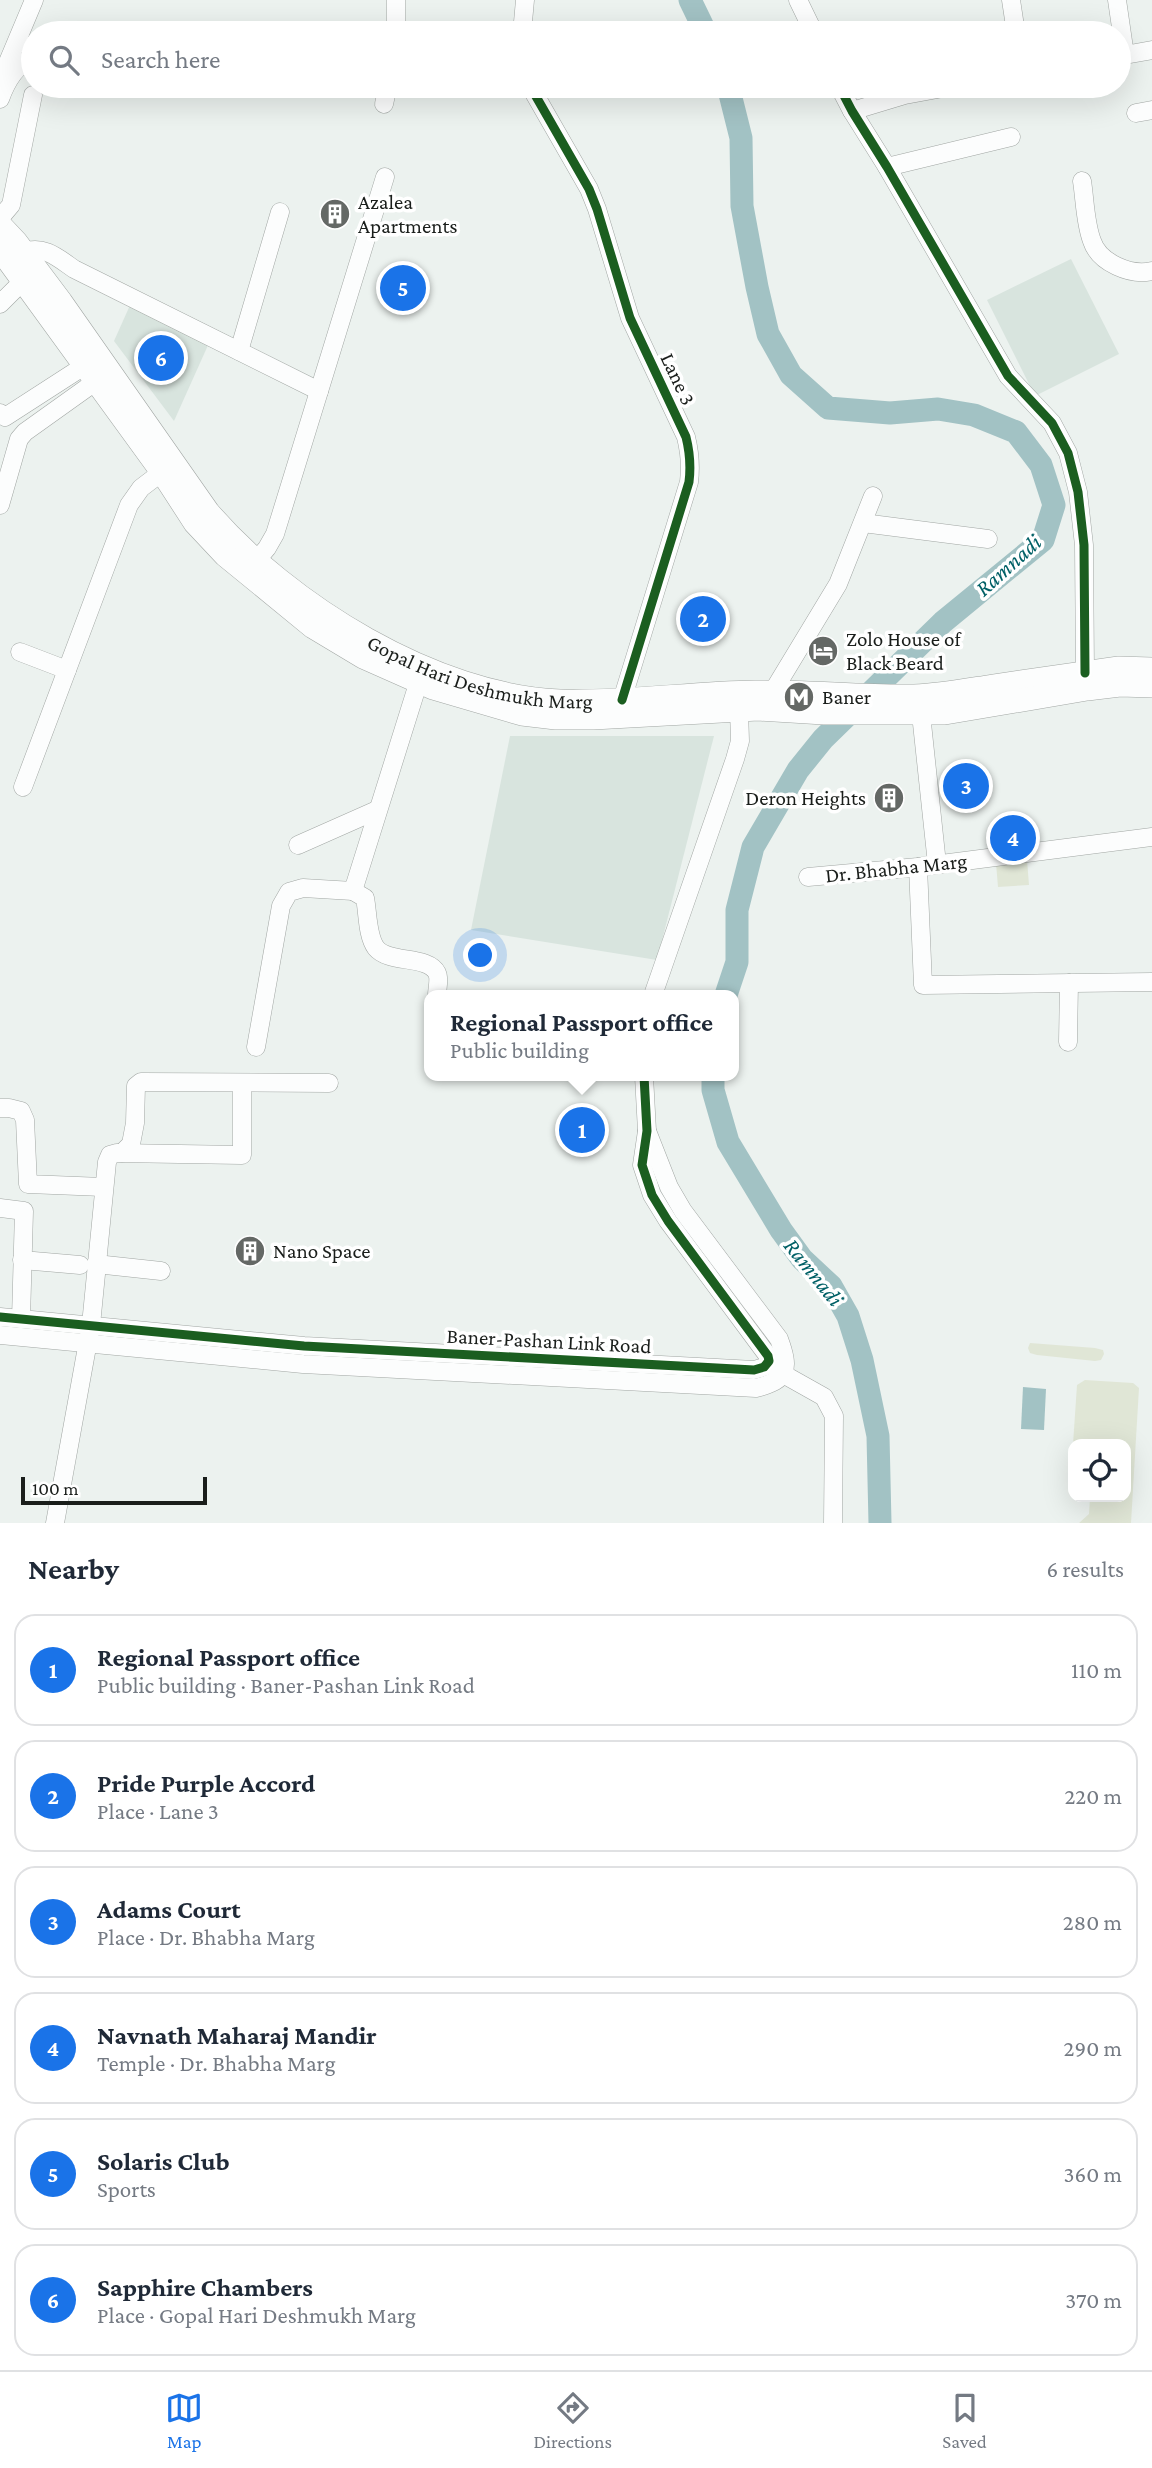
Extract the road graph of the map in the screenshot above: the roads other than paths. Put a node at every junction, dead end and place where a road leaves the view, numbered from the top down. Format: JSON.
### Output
{"nodes":[{"id":1,"x":34,"y":0,"type":"edge"},
{"id":2,"x":396,"y":0,"type":"edge"},
{"id":3,"x":525,"y":0,"type":"edge"},
{"id":4,"x":798,"y":0,"type":"edge"},
{"id":5,"x":1011,"y":0,"type":"edge"},
{"id":6,"x":1117,"y":0,"type":"edge"},
{"id":7,"x":25,"y":21,"type":"edge"},
{"id":8,"x":396,"y":21,"type":"edge"},
{"id":9,"x":523,"y":21,"type":"edge"},
{"id":10,"x":808,"y":21,"type":"edge"},
{"id":11,"x":1014,"y":21,"type":"edge"},
{"id":12,"x":1119,"y":21,"type":"edge"},
{"id":13,"x":21,"y":31,"type":"edge"},
{"id":14,"x":1152,"y":50,"type":"edge"},
{"id":15,"x":1131,"y":54,"type":"edge"},
{"id":16,"x":21,"y":66,"type":"edge"},
{"id":17,"x":3,"y":89,"type":"edge"},
{"id":18,"x":32,"y":98,"type":"edge"},
{"id":19,"x":385,"y":98,"type":"edge"},
{"id":20,"x":537,"y":98,"type":"edge"},
{"id":21,"x":845,"y":98,"type":"edge"},
{"id":22,"x":895,"y":98,"type":"edge"},
{"id":23,"x":384,"y":104,"type":"dead end"},
{"id":24,"x":852,"y":111,"type":"junction"},
{"id":25,"x":1012,"y":136,"type":"dead end"},
{"id":26,"x":887,"y":167,"type":"junction"},
{"id":27,"x":385,"y":177,"type":"dead end"},
{"id":28,"x":1082,"y":181,"type":"dead end"},
{"id":29,"x":280,"y":212,"type":"dead end"},
{"id":30,"x":0,"y":218,"type":"edge"},
{"id":31,"x":0,"y":225,"type":"edge"},
{"id":32,"x":8,"y":249,"type":"edge"},
{"id":33,"x":1152,"y":271,"type":"edge"},
{"id":34,"x":23,"y":281,"type":"junction"},
{"id":35,"x":0,"y":304,"type":"edge"},
{"id":36,"x":239,"y":351,"type":"junction"},
{"id":37,"x":89,"y":374,"type":"junction"},
{"id":38,"x":319,"y":391,"type":"junction"},
{"id":39,"x":0,"y":413,"type":"edge"},
{"id":40,"x":162,"y":472,"type":"junction"},
{"id":41,"x":873,"y":496,"type":"dead end"},
{"id":42,"x":0,"y":505,"type":"edge"},
{"id":43,"x":863,"y":523,"type":"junction"},
{"id":44,"x":988,"y":539,"type":"dead end"},
{"id":45,"x":256,"y":561,"type":"junction"},
{"id":46,"x":20,"y":652,"type":"dead end"},
{"id":47,"x":1152,"y":669,"type":"edge"},
{"id":48,"x":67,"y":670,"type":"junction"},
{"id":49,"x":421,"y":673,"type":"junction"},
{"id":50,"x":1085,"y":673,"type":"junction"},
{"id":51,"x":1152,"y":686,"type":"edge"},
{"id":52,"x":772,"y":692,"type":"junction"},
{"id":53,"x":622,"y":699,"type":"junction"},
{"id":54,"x":828,"y":704,"type":"junction"},
{"id":55,"x":915,"y":708,"type":"junction"},
{"id":56,"x":739,"y":710,"type":"junction"},
{"id":57,"x":23,"y":788,"type":"dead end"},
{"id":58,"x":377,"y":810,"type":"junction"},
{"id":59,"x":1152,"y":837,"type":"edge"},
{"id":60,"x":298,"y":845,"type":"dead end"},
{"id":61,"x":937,"y":864,"type":"junction"},
{"id":62,"x":918,"y":867,"type":"junction"},
{"id":63,"x":807,"y":877,"type":"dead end"},
{"id":64,"x":353,"y":891,"type":"junction"},
{"id":65,"x":1152,"y":982,"type":"edge"},
{"id":66,"x":1069,"y":983,"type":"junction"},
{"id":67,"x":438,"y":990,"type":"edge"},
{"id":68,"x":655,"y":990,"type":"edge"},
{"id":69,"x":1068,"y":1042,"type":"dead end"},
{"id":70,"x":256,"y":1047,"type":"dead end"},
{"id":71,"x":644,"y":1081,"type":"edge"},
{"id":72,"x":242,"y":1083,"type":"junction"},
{"id":73,"x":329,"y":1083,"type":"dead end"},
{"id":74,"x":0,"y":1108,"type":"edge"},
{"id":75,"x":647,"y":1131,"type":"junction"},
{"id":76,"x":122,"y":1153,"type":"junction"},
{"id":77,"x":103,"y":1187,"type":"junction"},
{"id":78,"x":0,"y":1208,"type":"edge"},
{"id":79,"x":22,"y":1260,"type":"junction"},
{"id":80,"x":88,"y":1264,"type":"junction"},
{"id":81,"x":162,"y":1271,"type":"dead end"},
{"id":82,"x":0,"y":1317,"type":"edge"},
{"id":83,"x":21,"y":1319,"type":"junction"},
{"id":84,"x":91,"y":1325,"type":"junction"},
{"id":85,"x":0,"y":1335,"type":"edge"},
{"id":86,"x":87,"y":1343,"type":"junction"},
{"id":87,"x":769,"y":1362,"type":"junction"},
{"id":88,"x":783,"y":1374,"type":"junction"},
{"id":89,"x":55,"y":1523,"type":"edge"},
{"id":90,"x":833,"y":1523,"type":"edge"}],
"edges":[{"from":1,"to":7,"type":"street"},
{"from":2,"to":8,"type":"street"},
{"from":3,"to":9,"type":"street"},
{"from":4,"to":10,"type":"street"},
{"from":5,"to":11,"type":"street"},
{"from":6,"to":12,"type":"street"},
{"from":13,"to":17,"type":"street"},
{"from":14,"to":15,"type":"street"},
{"from":16,"to":17,"type":"street"},
{"from":18,"to":30,"type":"street"},
{"from":19,"to":23,"type":"street"},
{"from":20,"to":53,"type":"street","name":"Lane 3"},
{"from":21,"to":24,"type":"street"},
{"from":22,"to":24,"type":"street"},
{"from":24,"to":26,"type":"street"},
{"from":25,"to":26,"type":"street"},
{"from":26,"to":50,"type":"street"},
{"from":27,"to":38,"type":"street"},
{"from":28,"to":33,"type":"street"},
{"from":29,"to":36,"type":"street"},
{"from":31,"to":32,"type":"main road","name":"Gopal Hari Deshmukh Marg"},
{"from":32,"to":34,"type":"main road","name":"Gopal Hari Deshmukh Marg"},
{"from":32,"to":36,"type":"street"},
{"from":32,"to":45,"type":"main road","name":"Gopal Hari Deshmukh Marg"},
{"from":34,"to":35,"type":"street"},
{"from":34,"to":37,"type":"main road","name":"Gopal Hari Deshmukh Marg"},
{"from":36,"to":38,"type":"street"},
{"from":37,"to":39,"type":"street"},
{"from":37,"to":40,"type":"main road","name":"Gopal Hari Deshmukh Marg"},
{"from":37,"to":42,"type":"street"},
{"from":38,"to":45,"type":"street"},
{"from":40,"to":48,"type":"street"},
{"from":40,"to":49,"type":"main road","name":"Gopal Hari Deshmukh Marg"},
{"from":41,"to":43,"type":"street"},
{"from":43,"to":44,"type":"street"},
{"from":43,"to":52,"type":"street"},
{"from":45,"to":49,"type":"main road","name":"Gopal Hari Deshmukh Marg"},
{"from":46,"to":48,"type":"street"},
{"from":47,"to":50,"type":"main road","name":"Gopal Hari Deshmukh Marg"},
{"from":48,"to":57,"type":"street"},
{"from":49,"to":53,"type":"main road","name":"Gopal Hari Deshmukh Marg"},
{"from":49,"to":56,"type":"main road","name":"Gopal Hari Deshmukh Marg"},
{"from":49,"to":58,"type":"street"},
{"from":50,"to":55,"type":"main road","name":"Gopal Hari Deshmukh Marg"},
{"from":51,"to":55,"type":"main road","name":"Gopal Hari Deshmukh Marg"},
{"from":52,"to":53,"type":"main road","name":"Gopal Hari Deshmukh Marg"},
{"from":52,"to":54,"type":"main road","name":"Gopal Hari Deshmukh Marg"},
{"from":54,"to":55,"type":"main road","name":"Gopal Hari Deshmukh Marg"},
{"from":54,"to":56,"type":"main road","name":"Gopal Hari Deshmukh Marg"},
{"from":55,"to":61,"type":"street"},
{"from":56,"to":68,"type":"street"},
{"from":58,"to":60,"type":"street"},
{"from":58,"to":64,"type":"street"},
{"from":59,"to":61,"type":"street","name":"Dr. Bhabha Marg"},
{"from":61,"to":62,"type":"street","name":"Dr. Bhabha Marg"},
{"from":62,"to":63,"type":"street","name":"Dr. Bhabha Marg"},
{"from":62,"to":66,"type":"street"},
{"from":64,"to":67,"type":"street"},
{"from":64,"to":70,"type":"street"},
{"from":65,"to":66,"type":"street"},
{"from":66,"to":69,"type":"street"},
{"from":71,"to":75,"type":"street"},
{"from":72,"to":73,"type":"street"},
{"from":72,"to":76,"type":"street"},
{"from":72,"to":76,"type":"street"},
{"from":74,"to":77,"type":"street"},
{"from":75,"to":87,"type":"street"},
{"from":75,"to":88,"type":"street"},
{"from":76,"to":77,"type":"street"},
{"from":77,"to":80,"type":"street"},
{"from":78,"to":79,"type":"street"},
{"from":79,"to":80,"type":"street"},
{"from":79,"to":83,"type":"street"},
{"from":80,"to":81,"type":"street"},
{"from":80,"to":84,"type":"street"},
{"from":82,"to":83,"type":"street","name":"Baner-Pashan Link Road"},
{"from":83,"to":84,"type":"street","name":"Baner-Pashan Link Road"},
{"from":84,"to":86,"type":"street"},
{"from":84,"to":87,"type":"street","name":"Baner-Pashan Link Road"},
{"from":85,"to":86,"type":"street","name":"Baner-Pashan Link Road"},
{"from":86,"to":88,"type":"street","name":"Baner-Pashan Link Road"},
{"from":86,"to":89,"type":"street"},
{"from":87,"to":88,"type":"street"},
{"from":88,"to":90,"type":"street"}]}
